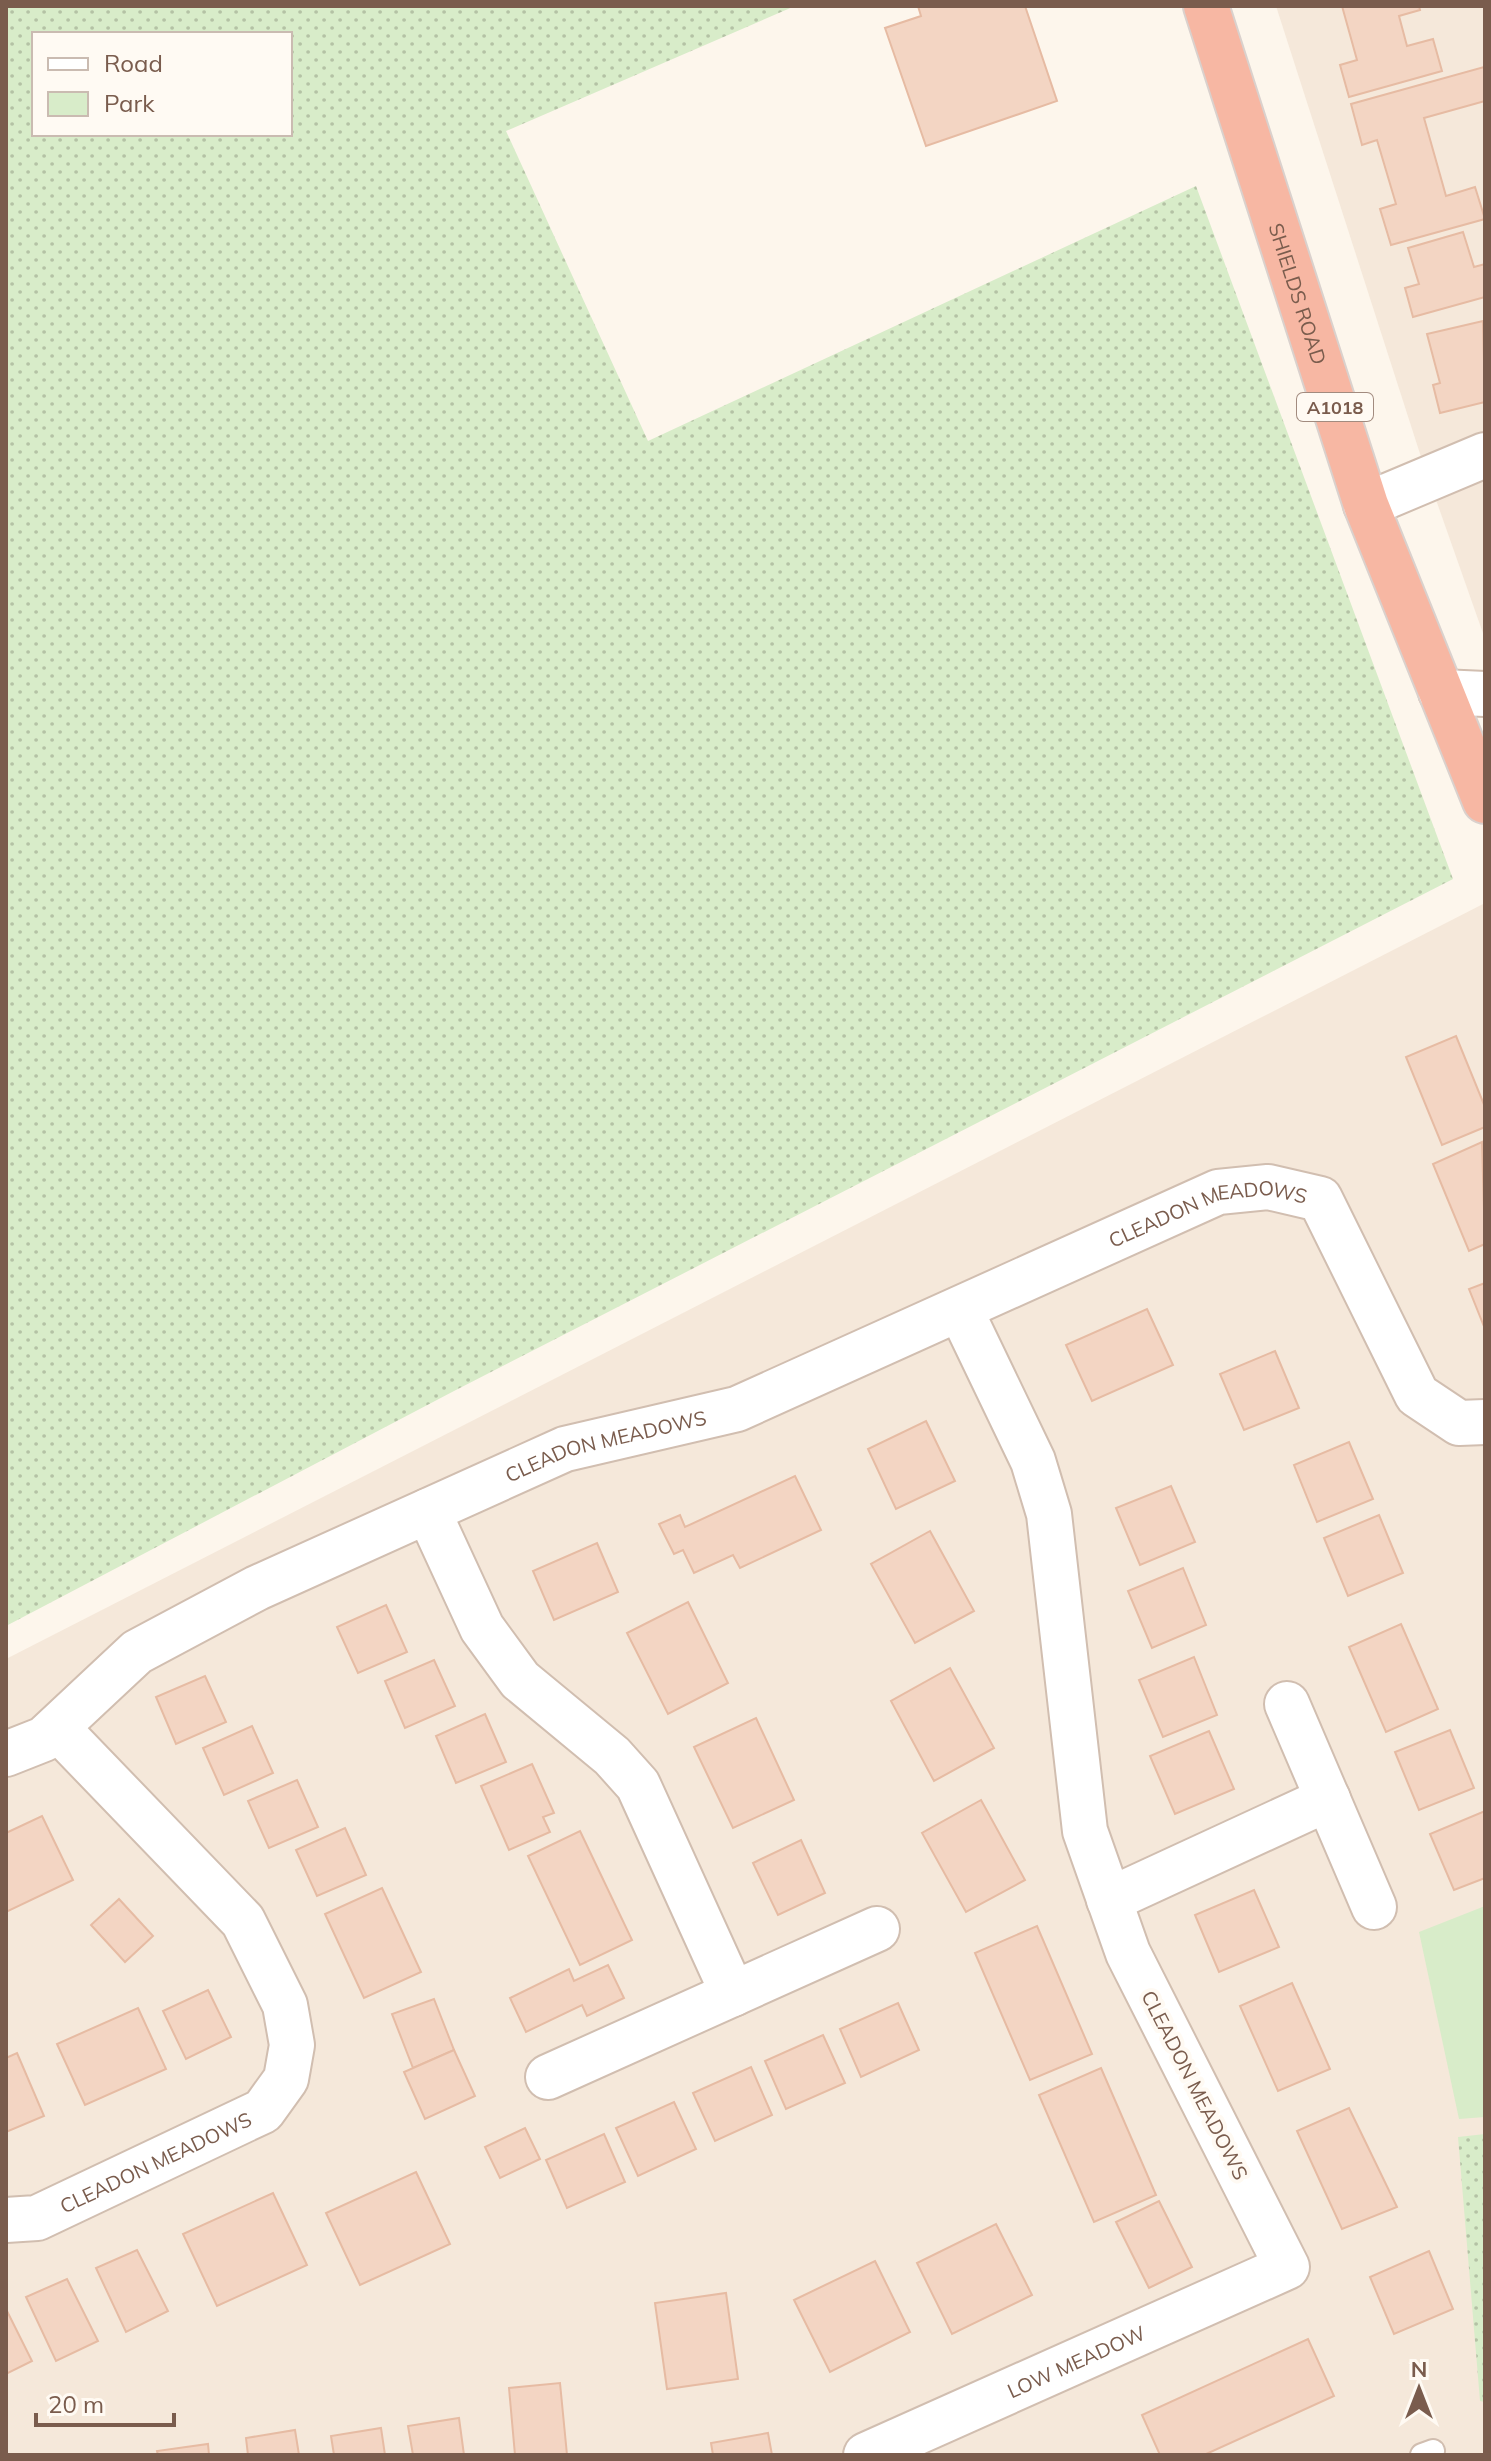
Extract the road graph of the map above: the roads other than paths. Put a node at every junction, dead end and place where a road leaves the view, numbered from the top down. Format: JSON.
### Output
{"nodes":[{"id":1,"x":1206,"y":6,"type":"edge"},
{"id":2,"x":1485,"y":455,"type":"edge"},
{"id":3,"x":1366,"y":505,"type":"junction"},
{"id":4,"x":1441,"y":692,"type":"junction"},
{"id":5,"x":1485,"y":694,"type":"edge"},
{"id":6,"x":1485,"y":801,"type":"edge"},
{"id":7,"x":960,"y":1309,"type":"junction"},
{"id":8,"x":1485,"y":1422,"type":"edge"},
{"id":9,"x":428,"y":1511,"type":"junction"},
{"id":10,"x":1287,"y":1704,"type":"dead end"},
{"id":11,"x":57,"y":1728,"type":"junction"},
{"id":12,"x":6,"y":1754,"type":"edge"},
{"id":13,"x":1328,"y":1799,"type":"junction"},
{"id":14,"x":1109,"y":1900,"type":"junction"},
{"id":15,"x":1374,"y":1907,"type":"dead end"},
{"id":16,"x":877,"y":1929,"type":"dead end"},
{"id":17,"x":733,"y":1994,"type":"junction"},
{"id":18,"x":548,"y":2077,"type":"dead end"},
{"id":19,"x":6,"y":2220,"type":"edge"},
{"id":20,"x":1287,"y":2267,"type":"joint"},
{"id":21,"x":866,"y":2455,"type":"edge"}],
"edges":[{"from":1,"to":3,"type":"highway","name":"SHIELDS ROAD","number":"A1018"},
{"from":2,"to":3,"type":"street"},
{"from":3,"to":4,"type":"highway","name":"SHIELDS ROAD","number":"A1018"},
{"from":4,"to":5,"type":"street"},
{"from":4,"to":6,"type":"highway","name":"SHIELDS ROAD","number":"A1018"},
{"from":7,"to":8,"type":"street","name":"CLEADON MEADOWS"},
{"from":7,"to":9,"type":"street","name":"CLEADON MEADOWS"},
{"from":7,"to":14,"type":"street","name":"CLEADON MEADOWS"},
{"from":9,"to":11,"type":"street","name":"CLEADON MEADOWS"},
{"from":9,"to":17,"type":"street"},
{"from":10,"to":13,"type":"street"},
{"from":11,"to":12,"type":"street","name":"CLEADON MEADOWS"},
{"from":11,"to":19,"type":"street","name":"CLEADON MEADOWS"},
{"from":13,"to":14,"type":"street"},
{"from":13,"to":15,"type":"street"},
{"from":14,"to":20,"type":"street","name":"CLEADON MEADOWS"},
{"from":16,"to":17,"type":"street"},
{"from":17,"to":18,"type":"street"},
{"from":20,"to":21,"type":"street","name":"LOW MEADOW"}]}
